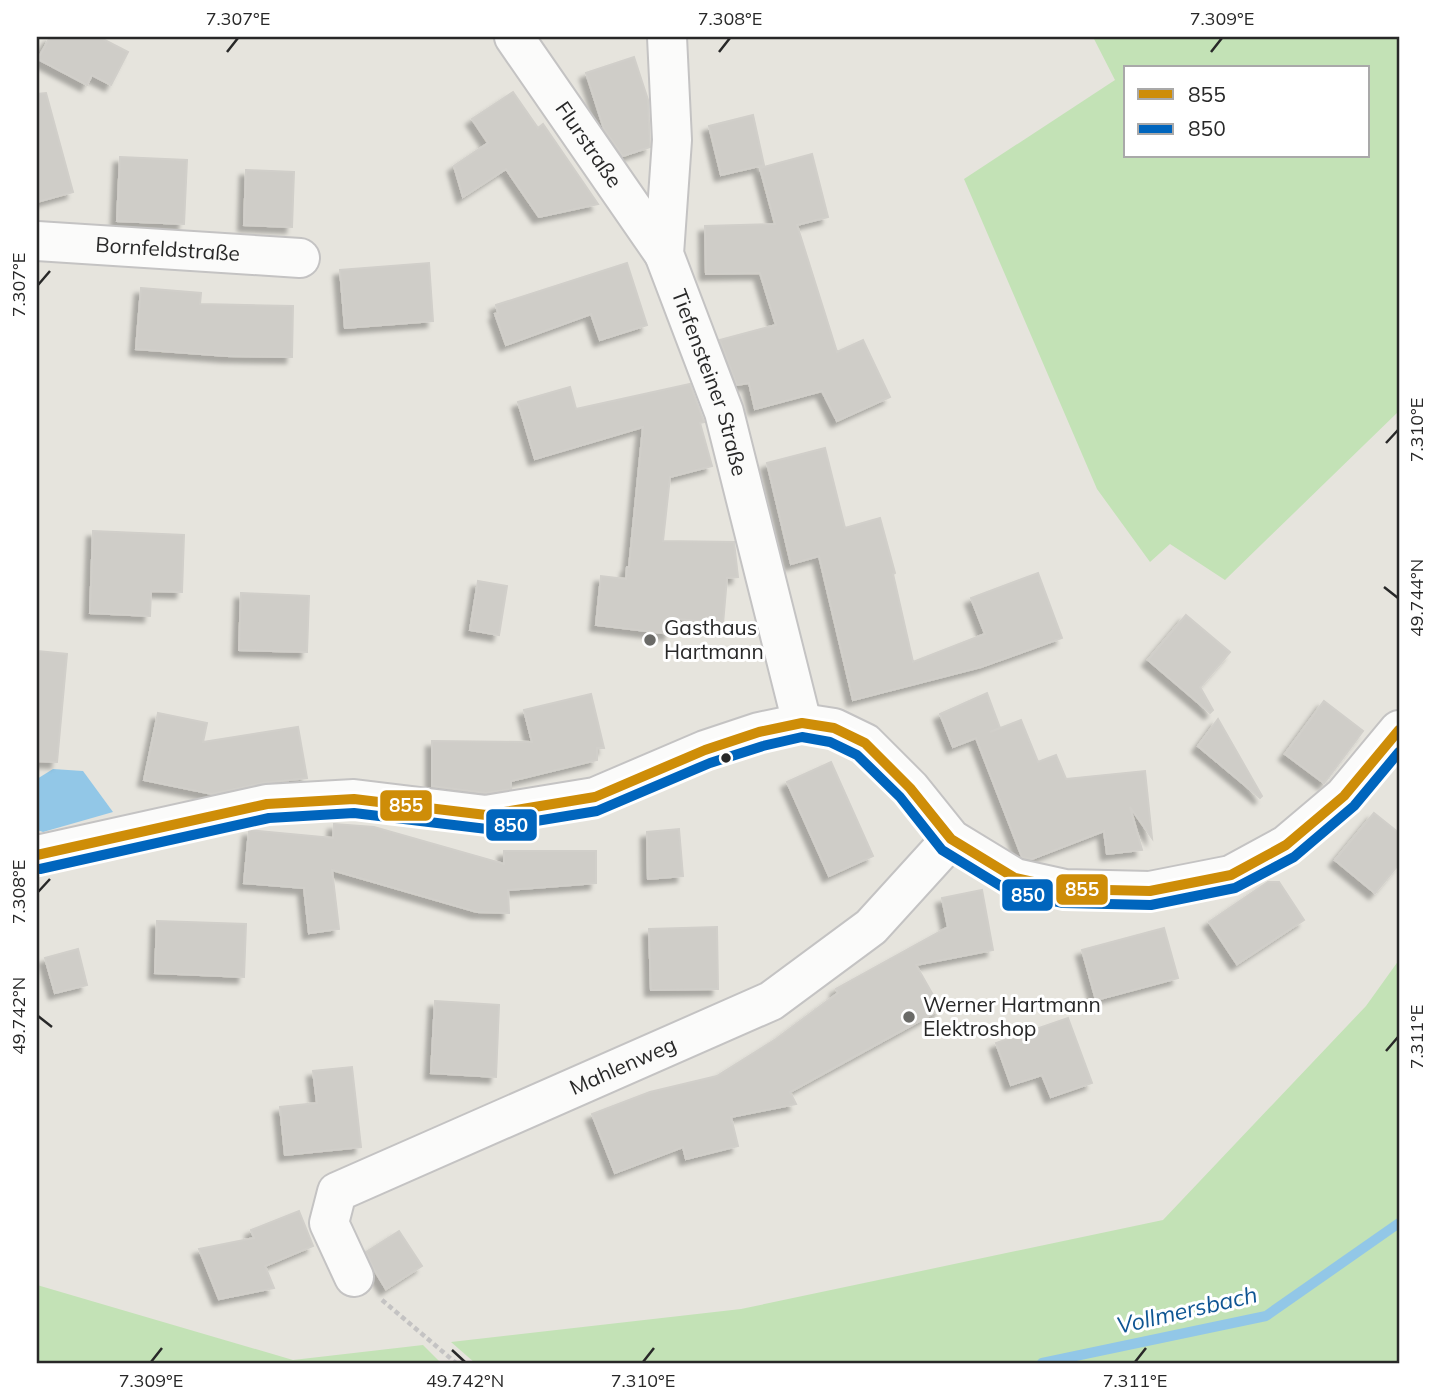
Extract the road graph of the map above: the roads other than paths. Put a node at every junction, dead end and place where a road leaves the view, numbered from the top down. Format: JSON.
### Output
{"nodes":[{"id":1,"x":514,"y":37,"type":"edge"},
{"id":2,"x":667,"y":37,"type":"edge"},
{"id":3,"x":37,"y":241,"type":"edge"},
{"id":4,"x":664,"y":254,"type":"junction"},
{"id":5,"x":300,"y":258,"type":"dead end"},
{"id":6,"x":802,"y":723,"type":"junction"},
{"id":7,"x":1399,"y":730,"type":"edge"},
{"id":8,"x":951,"y":839,"type":"junction"},
{"id":9,"x":37,"y":855,"type":"edge"},
{"id":10,"x":354,"y":1277,"type":"road end"}],
"edges":[{"from":1,"to":4,"type":"street","name":"Flurstraße"},
{"from":2,"to":4,"type":"street","name":"Tiefensteiner Straße"},
{"from":3,"to":5,"type":"street","name":"Bornfeldstraße"},
{"from":4,"to":6,"type":"street","name":"Tiefensteiner Straße"},
{"from":6,"to":8,"type":"street"},
{"from":6,"to":9,"type":"street"},
{"from":7,"to":8,"type":"street"},
{"from":8,"to":10,"type":"street","name":"Mahlenweg"}]}
